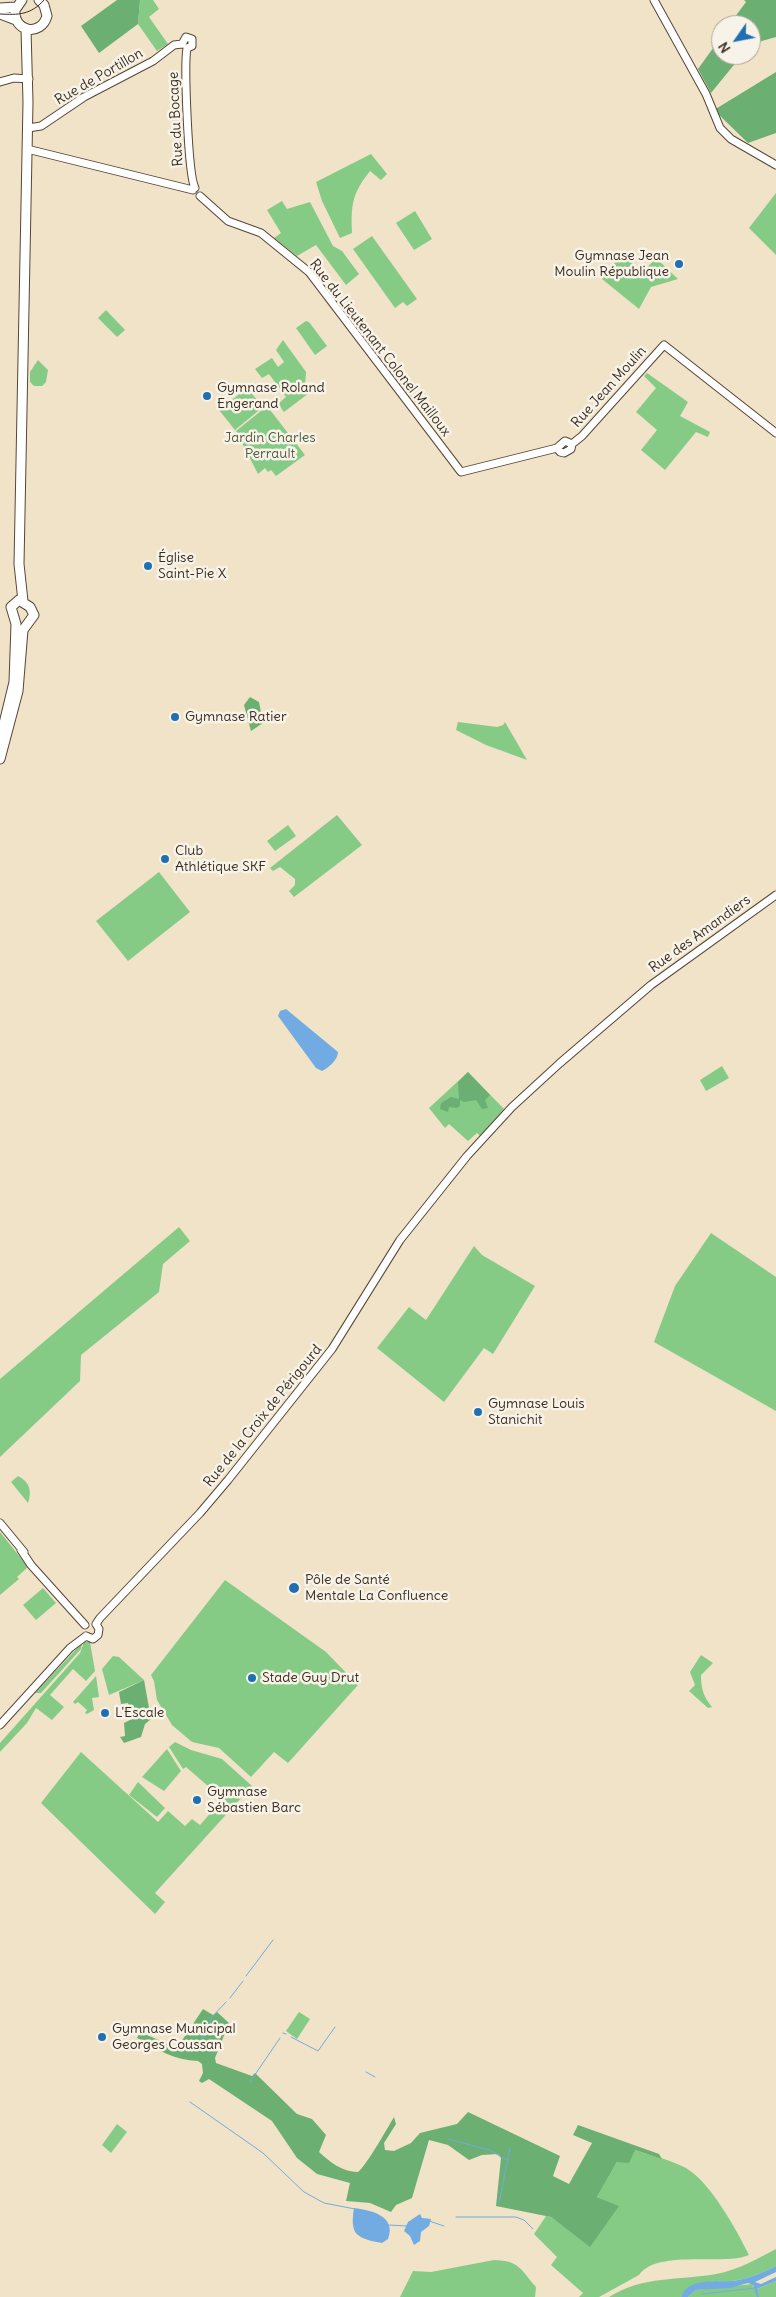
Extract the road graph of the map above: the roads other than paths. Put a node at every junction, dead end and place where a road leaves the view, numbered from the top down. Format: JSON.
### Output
{"nodes":[{"id":1,"x":39,"y":0,"type":"edge"},
{"id":2,"x":655,"y":2,"type":"edge"},
{"id":3,"x":19,"y":3,"type":"edge"},
{"id":4,"x":0,"y":8,"type":"edge"},
{"id":5,"x":0,"y":14,"type":"edge"},
{"id":6,"x":16,"y":20,"type":"junction"},
{"id":7,"x":30,"y":29,"type":"junction"},
{"id":8,"x":185,"y":46,"type":"joint"},
{"id":9,"x":29,"y":79,"type":"junction"},
{"id":10,"x":0,"y":82,"type":"edge"},
{"id":11,"x":28,"y":128,"type":"junction"},
{"id":12,"x":27,"y":152,"type":"junction"},
{"id":13,"x":776,"y":165,"type":"edge"},
{"id":14,"x":194,"y":189,"type":"junction"},
{"id":15,"x":776,"y":432,"type":"edge"},
{"id":16,"x":557,"y":448,"type":"joint"},
{"id":17,"x":19,"y":601,"type":"junction"},
{"id":18,"x":13,"y":616,"type":"junction"},
{"id":19,"x":27,"y":624,"type":"junction"},
{"id":20,"x":0,"y":740,"type":"edge"},
{"id":21,"x":0,"y":759,"type":"edge"},
{"id":22,"x":776,"y":895,"type":"edge"},
{"id":23,"x":639,"y":995,"type":"joint"},
{"id":24,"x":0,"y":1523,"type":"edge"},
{"id":25,"x":96,"y":1624,"type":"junction"},
{"id":26,"x":85,"y":1625,"type":"junction"},
{"id":27,"x":86,"y":1636,"type":"junction"},
{"id":28,"x":75,"y":1644,"type":"junction"},
{"id":29,"x":0,"y":1725,"type":"edge"},
{"id":30,"x":0,"y":1730,"type":"edge"}],
"edges":[{"from":1,"to":7,"type":"main road"},
{"from":2,"to":13,"type":"street"},
{"from":3,"to":4,"type":"main road"},
{"from":3,"to":6,"type":"main road"},
{"from":5,"to":6,"type":"main road"},
{"from":6,"to":7,"type":"main road"},
{"from":7,"to":9,"type":"main road"},
{"from":8,"to":11,"type":"street","name":"Rue de Portillon"},
{"from":8,"to":14,"type":"street","name":"Rue du Bocage"},
{"from":9,"to":10,"type":"street"},
{"from":9,"to":11,"type":"main road"},
{"from":11,"to":12,"type":"main road"},
{"from":12,"to":14,"type":"street"},
{"from":12,"to":17,"type":"main road"},
{"from":14,"to":16,"type":"street","name":"Rue du Lieutenant Colonel Mailloux"},
{"from":15,"to":16,"type":"street","name":"Rue Jean Moulin"},
{"from":17,"to":18,"type":"main road"},
{"from":17,"to":19,"type":"main road"},
{"from":18,"to":19,"type":"main road"},
{"from":18,"to":20,"type":"main road"},
{"from":19,"to":21,"type":"main road"},
{"from":22,"to":23,"type":"street","name":"Rue des Amandiers"},
{"from":23,"to":25,"type":"street","name":"Rue de la Croix de Périgourd"},
{"from":24,"to":26,"type":"street"},
{"from":25,"to":26,"type":"street"},
{"from":25,"to":27,"type":"street"},
{"from":26,"to":27,"type":"street"},
{"from":27,"to":28,"type":"street"},
{"from":28,"to":29,"type":"street"},
{"from":28,"to":30,"type":"street"}]}
